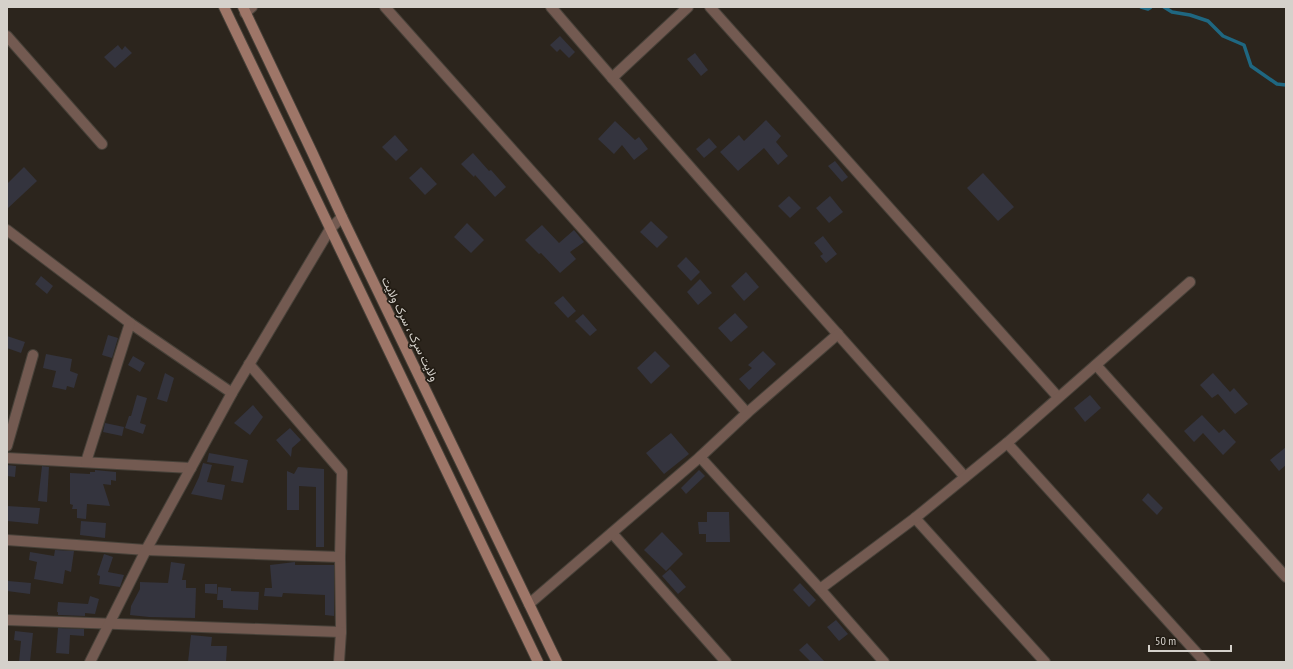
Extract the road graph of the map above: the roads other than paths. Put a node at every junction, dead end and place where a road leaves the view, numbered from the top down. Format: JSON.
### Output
{"nodes":[{"id":1,"x":224,"y":7,"type":"edge"},
{"id":2,"x":385,"y":7,"type":"edge"},
{"id":3,"x":551,"y":7,"type":"edge"},
{"id":4,"x":688,"y":7,"type":"edge"},
{"id":5,"x":710,"y":7,"type":"edge"},
{"id":6,"x":247,"y":9,"type":"edge"},
{"id":7,"x":7,"y":36,"type":"edge"},
{"id":8,"x":612,"y":78,"type":"junction"},
{"id":9,"x":102,"y":144,"type":"dead end"},
{"id":10,"x":342,"y":217,"type":"junction"},
{"id":11,"x":330,"y":229,"type":"junction"},
{"id":12,"x":7,"y":230,"type":"edge"},
{"id":13,"x":1190,"y":282,"type":"dead end"},
{"id":14,"x":130,"y":323,"type":"junction"},
{"id":15,"x":838,"y":334,"type":"junction"},
{"id":16,"x":33,"y":355,"type":"dead end"},
{"id":17,"x":249,"y":364,"type":"junction"},
{"id":18,"x":1096,"y":365,"type":"junction"},
{"id":19,"x":232,"y":393,"type":"junction"},
{"id":20,"x":1058,"y":397,"type":"junction"},
{"id":21,"x":747,"y":413,"type":"junction"},
{"id":22,"x":1007,"y":443,"type":"junction"},
{"id":23,"x":7,"y":446,"type":"edge"},
{"id":24,"x":700,"y":457,"type":"junction"},
{"id":25,"x":7,"y":458,"type":"edge"},
{"id":26,"x":86,"y":462,"type":"junction"},
{"id":27,"x":192,"y":468,"type":"junction"},
{"id":28,"x":965,"y":477,"type":"junction"},
{"id":29,"x":915,"y":518,"type":"junction"},
{"id":30,"x":612,"y":533,"type":"junction"},
{"id":31,"x":7,"y":540,"type":"edge"},
{"id":32,"x":146,"y":550,"type":"junction"},
{"id":33,"x":340,"y":557,"type":"junction"},
{"id":34,"x":1286,"y":577,"type":"edge"},
{"id":35,"x":820,"y":589,"type":"junction"},
{"id":36,"x":529,"y":604,"type":"junction"},
{"id":37,"x":7,"y":620,"type":"edge"},
{"id":38,"x":109,"y":624,"type":"junction"},
{"id":39,"x":341,"y":632,"type":"junction"},
{"id":40,"x":90,"y":662,"type":"edge"},
{"id":41,"x":339,"y":662,"type":"edge"},
{"id":42,"x":538,"y":662,"type":"edge"},
{"id":43,"x":557,"y":662,"type":"edge"},
{"id":44,"x":726,"y":662,"type":"edge"},
{"id":45,"x":884,"y":662,"type":"edge"},
{"id":46,"x":1045,"y":662,"type":"edge"},
{"id":47,"x":1205,"y":662,"type":"edge"}],
"edges":[{"from":1,"to":11,"type":"main road"},
{"from":2,"to":21,"type":"street"},
{"from":3,"to":8,"type":"street"},
{"from":4,"to":8,"type":"street"},
{"from":5,"to":20,"type":"street"},
{"from":6,"to":10,"type":"main road","name":"ولایت سړک ، سرک ولایت"},
{"from":7,"to":9,"type":"street"},
{"from":8,"to":15,"type":"street"},
{"from":10,"to":11,"type":"street"},
{"from":10,"to":36,"type":"main road","name":"ولایت سړک ، سرک ولایت"},
{"from":11,"to":17,"type":"street"},
{"from":11,"to":42,"type":"main road"},
{"from":12,"to":14,"type":"street"},
{"from":13,"to":18,"type":"street"},
{"from":14,"to":19,"type":"street"},
{"from":14,"to":26,"type":"street"},
{"from":15,"to":21,"type":"street"},
{"from":15,"to":28,"type":"street"},
{"from":16,"to":23,"type":"street"},
{"from":17,"to":19,"type":"street"},
{"from":17,"to":33,"type":"street"},
{"from":18,"to":20,"type":"street"},
{"from":18,"to":34,"type":"street"},
{"from":19,"to":27,"type":"street"},
{"from":20,"to":22,"type":"street"},
{"from":21,"to":24,"type":"street"},
{"from":22,"to":28,"type":"street"},
{"from":22,"to":47,"type":"street"},
{"from":24,"to":30,"type":"street"},
{"from":24,"to":35,"type":"street"},
{"from":25,"to":26,"type":"street"},
{"from":26,"to":27,"type":"street"},
{"from":27,"to":32,"type":"street"},
{"from":28,"to":29,"type":"street"},
{"from":29,"to":35,"type":"street"},
{"from":29,"to":46,"type":"street"},
{"from":30,"to":36,"type":"street"},
{"from":30,"to":44,"type":"street"},
{"from":31,"to":32,"type":"street"},
{"from":32,"to":33,"type":"street"},
{"from":32,"to":38,"type":"street"},
{"from":33,"to":39,"type":"street"},
{"from":35,"to":45,"type":"street"},
{"from":36,"to":43,"type":"main road","name":"ولایت سړک ، سرک ولایت"},
{"from":37,"to":38,"type":"street"},
{"from":38,"to":39,"type":"street"},
{"from":38,"to":40,"type":"street"},
{"from":39,"to":41,"type":"street"}]}
